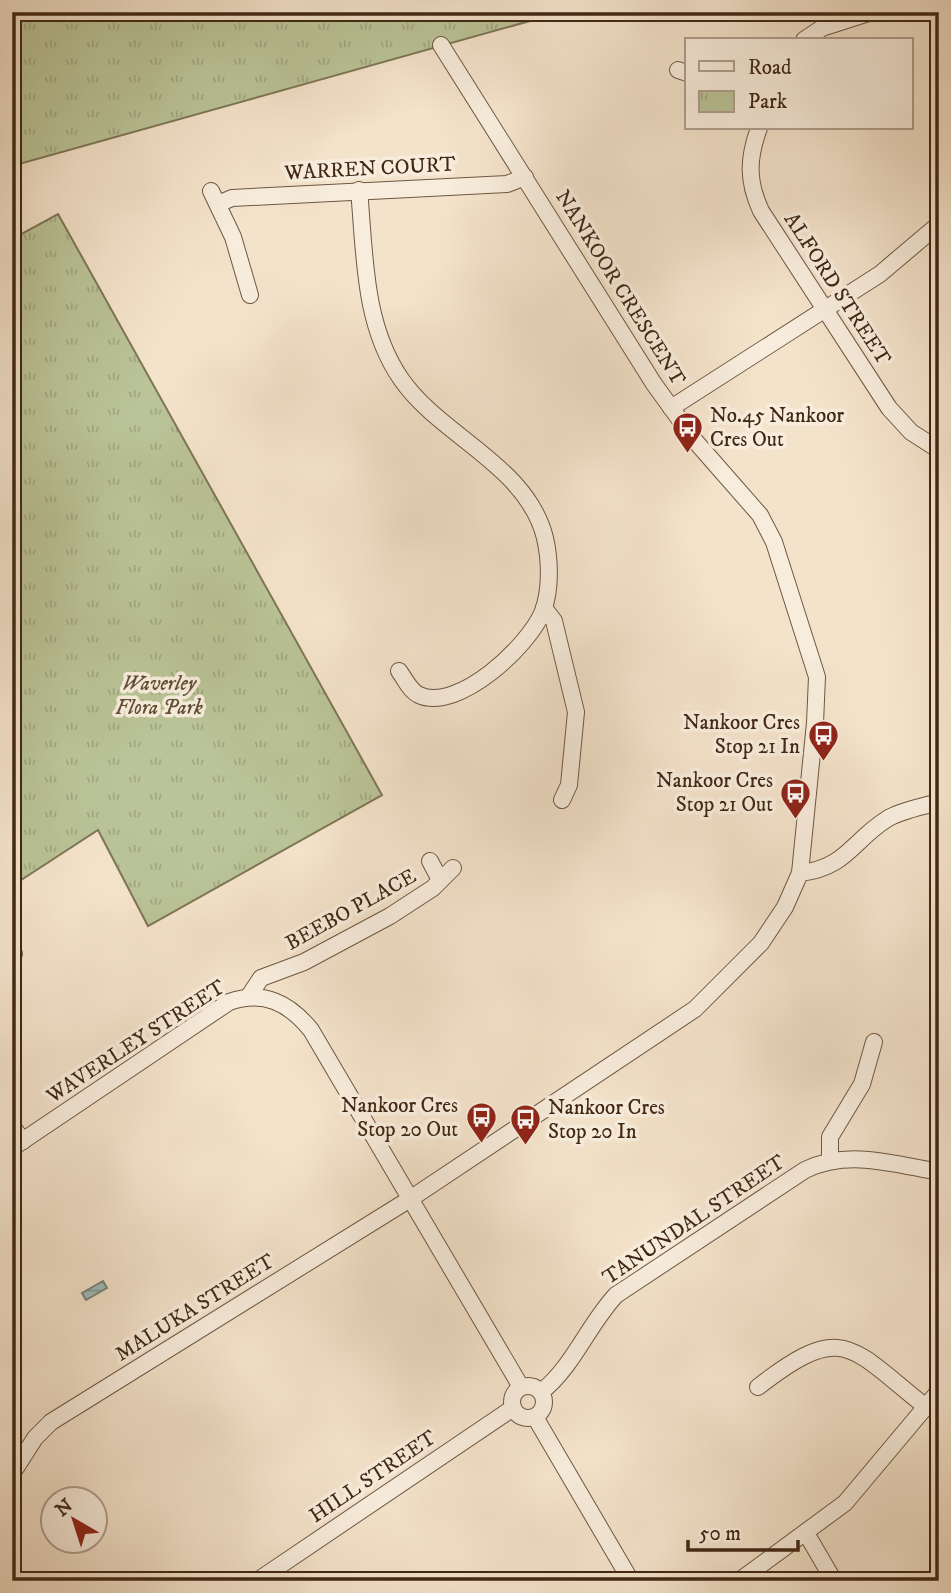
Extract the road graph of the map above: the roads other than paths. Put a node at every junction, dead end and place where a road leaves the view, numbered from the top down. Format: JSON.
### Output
{"nodes":[{"id":1,"x":872,"y":12,"type":"edge"},
{"id":2,"x":807,"y":38,"type":"edge"},
{"id":3,"x":441,"y":45,"type":"dead end"},
{"id":4,"x":758,"y":130,"type":"edge"},
{"id":5,"x":525,"y":177,"type":"junction"},
{"id":6,"x":359,"y":190,"type":"junction"},
{"id":7,"x":939,"y":223,"type":"edge"},
{"id":8,"x":250,"y":295,"type":"dead end"},
{"id":9,"x":825,"y":310,"type":"junction"},
{"id":10,"x":671,"y":408,"type":"junction"},
{"id":11,"x":939,"y":450,"type":"edge"},
{"id":12,"x":544,"y":608,"type":"junction"},
{"id":13,"x":399,"y":671,"type":"dead end"},
{"id":14,"x":562,"y":800,"type":"dead end"},
{"id":15,"x":939,"y":802,"type":"edge"},
{"id":16,"x":430,"y":861,"type":"dead end"},
{"id":17,"x":453,"y":868,"type":"dead end"},
{"id":18,"x":800,"y":873,"type":"junction"},
{"id":19,"x":440,"y":880,"type":"junction"},
{"id":20,"x":248,"y":996,"type":"junction"},
{"id":21,"x":874,"y":1042,"type":"dead end"},
{"id":22,"x":12,"y":1126,"type":"edge"},
{"id":23,"x":17,"y":1145,"type":"edge"},
{"id":24,"x":830,"y":1160,"type":"junction"},
{"id":25,"x":939,"y":1172,"type":"edge"},
{"id":26,"x":410,"y":1199,"type":"junction"},
{"id":27,"x":521,"y":1387,"type":"junction"},
{"id":28,"x":758,"y":1387,"type":"dead end"},
{"id":29,"x":939,"y":1391,"type":"edge"},
{"id":30,"x":541,"y":1392,"type":"junction"},
{"id":31,"x":926,"y":1406,"type":"junction"},
{"id":32,"x":513,"y":1408,"type":"junction"},
{"id":33,"x":535,"y":1417,"type":"junction"},
{"id":34,"x":13,"y":1469,"type":"edge"},
{"id":35,"x":806,"y":1533,"type":"junction"},
{"id":36,"x":257,"y":1581,"type":"edge"},
{"id":37,"x":631,"y":1581,"type":"edge"},
{"id":38,"x":739,"y":1581,"type":"edge"},
{"id":39,"x":834,"y":1581,"type":"edge"}],
"edges":[{"from":1,"to":2,"type":"street"},
{"from":3,"to":5,"type":"street","name":"NANKOOR CRESCENT"},
{"from":4,"to":9,"type":"street","name":"ALFORD STREET"},
{"from":5,"to":6,"type":"street","name":"WARREN COURT"},
{"from":5,"to":10,"type":"street","name":"NANKOOR CRESCENT"},
{"from":6,"to":8,"type":"street","name":"WARREN COURT"},
{"from":6,"to":12,"type":"street"},
{"from":7,"to":9,"type":"street"},
{"from":9,"to":10,"type":"street"},
{"from":9,"to":11,"type":"street","name":"ALFORD STREET"},
{"from":10,"to":18,"type":"street","name":"NANKOOR CRESCENT"},
{"from":12,"to":13,"type":"street"},
{"from":12,"to":14,"type":"street"},
{"from":15,"to":18,"type":"street"},
{"from":16,"to":19,"type":"street","name":"BEEBO PLACE"},
{"from":17,"to":19,"type":"street","name":"BEEBO PLACE"},
{"from":18,"to":26,"type":"street","name":"NANKOOR CRESCENT"},
{"from":19,"to":20,"type":"street","name":"BEEBO PLACE"},
{"from":20,"to":23,"type":"street","name":"WAVERLEY STREET"},
{"from":20,"to":26,"type":"street"},
{"from":21,"to":24,"type":"street"},
{"from":22,"to":23,"type":"street"},
{"from":24,"to":25,"type":"street","name":"TANUNDAL STREET"},
{"from":24,"to":30,"type":"street","name":"TANUNDAL STREET"},
{"from":26,"to":27,"type":"street"},
{"from":26,"to":34,"type":"street","name":"MALUKA STREET"},
{"from":27,"to":30,"type":"street"},
{"from":27,"to":32,"type":"street"},
{"from":28,"to":31,"type":"street"},
{"from":29,"to":31,"type":"street"},
{"from":30,"to":33,"type":"street"},
{"from":31,"to":35,"type":"street"},
{"from":32,"to":33,"type":"street"},
{"from":32,"to":36,"type":"street","name":"HILL STREET"},
{"from":33,"to":37,"type":"street"},
{"from":35,"to":38,"type":"street"},
{"from":35,"to":39,"type":"street"}]}
